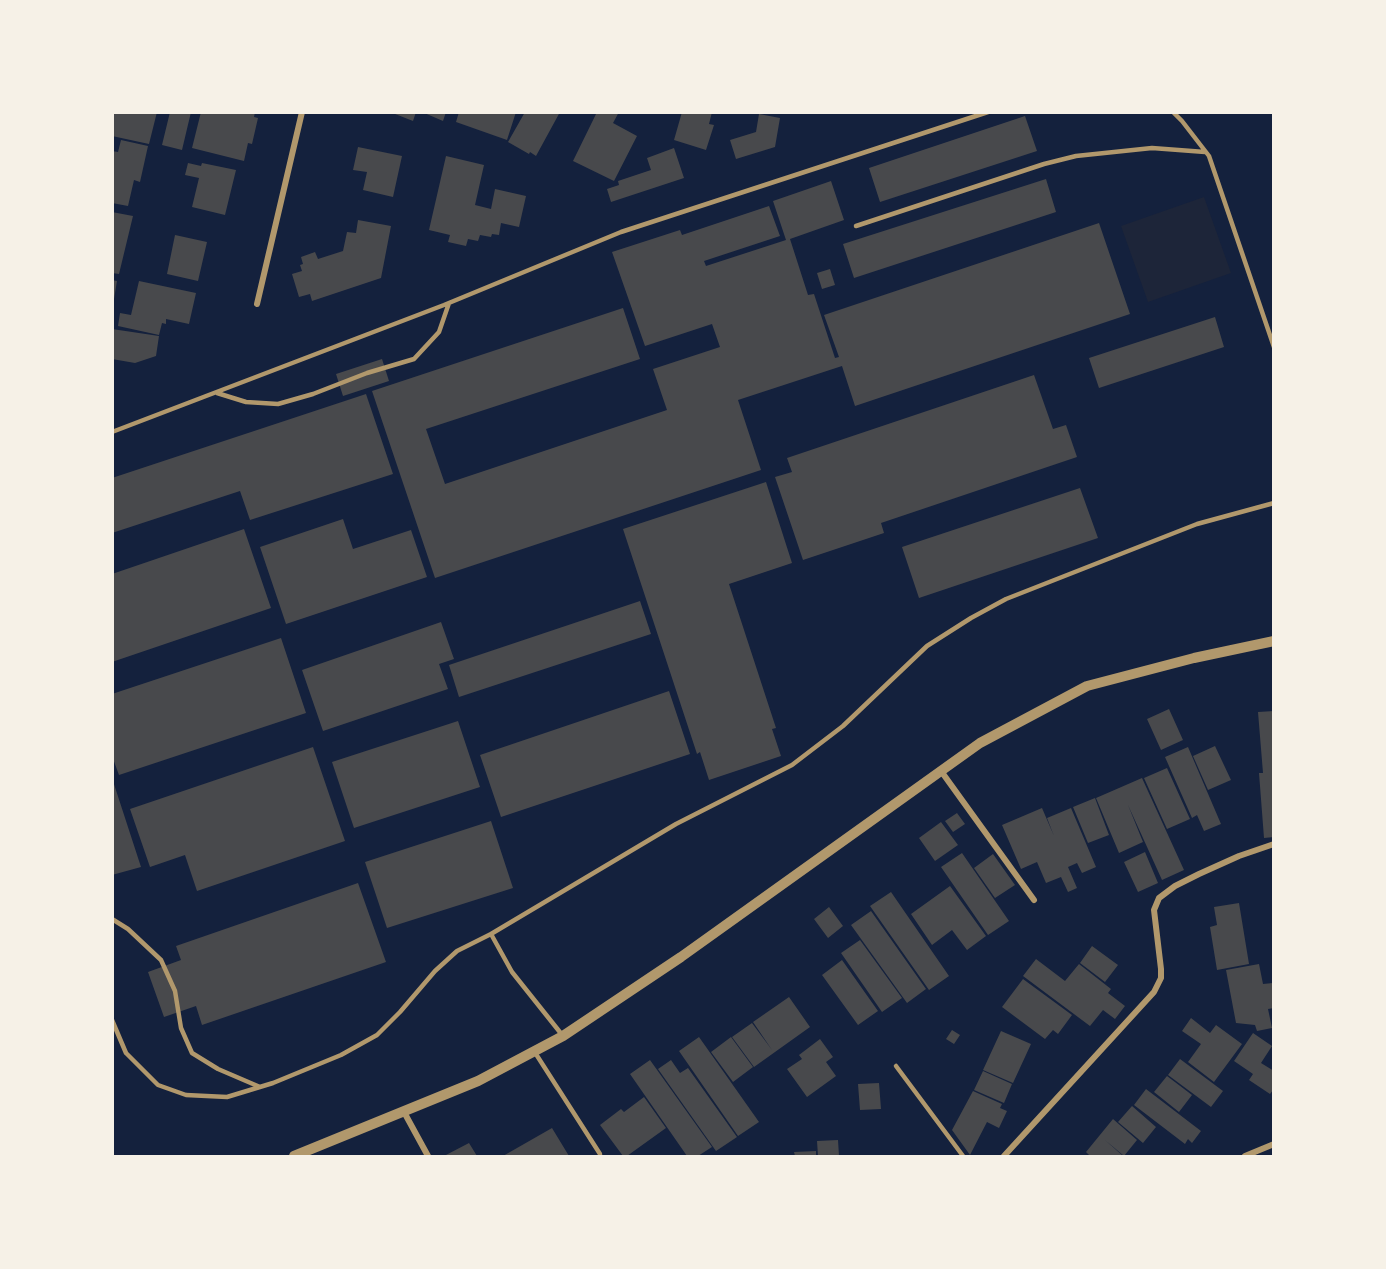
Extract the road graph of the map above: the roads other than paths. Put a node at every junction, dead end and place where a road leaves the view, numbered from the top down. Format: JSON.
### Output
{"nodes":[{"id":1,"x":302,"y":112,"type":"edge"},
{"id":2,"x":988,"y":112,"type":"edge"},
{"id":3,"x":1177,"y":114,"type":"edge"},
{"id":4,"x":1205,"y":152,"type":"junction"},
{"id":5,"x":856,"y":225,"type":"dead end"},
{"id":6,"x":449,"y":303,"type":"junction"},
{"id":7,"x":257,"y":304,"type":"dead end"},
{"id":8,"x":1274,"y":347,"type":"edge"},
{"id":9,"x":216,"y":393,"type":"junction"},
{"id":10,"x":112,"y":432,"type":"edge"},
{"id":11,"x":1274,"y":502,"type":"edge"},
{"id":12,"x":1274,"y":641,"type":"edge"},
{"id":13,"x":941,"y":771,"type":"junction"},
{"id":14,"x":1274,"y":844,"type":"edge"},
{"id":15,"x":1034,"y":900,"type":"dead end"},
{"id":16,"x":112,"y":919,"type":"edge"},
{"id":17,"x":491,"y":934,"type":"junction"},
{"id":18,"x":112,"y":1020,"type":"edge"},
{"id":19,"x":563,"y":1036,"type":"junction"},
{"id":20,"x":534,"y":1051,"type":"junction"},
{"id":21,"x":896,"y":1066,"type":"dead end"},
{"id":22,"x":260,"y":1087,"type":"junction"},
{"id":23,"x":404,"y":1112,"type":"junction"},
{"id":24,"x":1274,"y":1144,"type":"edge"},
{"id":25,"x":600,"y":1154,"type":"dead end"},
{"id":26,"x":294,"y":1156,"type":"edge"},
{"id":27,"x":428,"y":1156,"type":"edge"},
{"id":28,"x":963,"y":1156,"type":"edge"},
{"id":29,"x":1004,"y":1156,"type":"edge"},
{"id":30,"x":1245,"y":1156,"type":"edge"}],
"edges":[{"from":1,"to":7,"type":"street"},
{"from":2,"to":6,"type":"lane"},
{"from":3,"to":4,"type":"lane"},
{"from":4,"to":5,"type":"lane"},
{"from":4,"to":8,"type":"lane"},
{"from":6,"to":9,"type":"lane"},
{"from":6,"to":9,"type":"lane"},
{"from":9,"to":10,"type":"lane"},
{"from":11,"to":17,"type":"lane"},
{"from":12,"to":13,"type":"street"},
{"from":13,"to":15,"type":"street"},
{"from":13,"to":19,"type":"street"},
{"from":14,"to":29,"type":"street"},
{"from":16,"to":22,"type":"lane"},
{"from":17,"to":19,"type":"lane"},
{"from":17,"to":22,"type":"lane"},
{"from":18,"to":22,"type":"lane"},
{"from":19,"to":20,"type":"street"},
{"from":20,"to":23,"type":"street"},
{"from":20,"to":25,"type":"lane"},
{"from":21,"to":28,"type":"lane"},
{"from":23,"to":26,"type":"street"},
{"from":23,"to":27,"type":"street"},
{"from":24,"to":30,"type":"street"}]}
